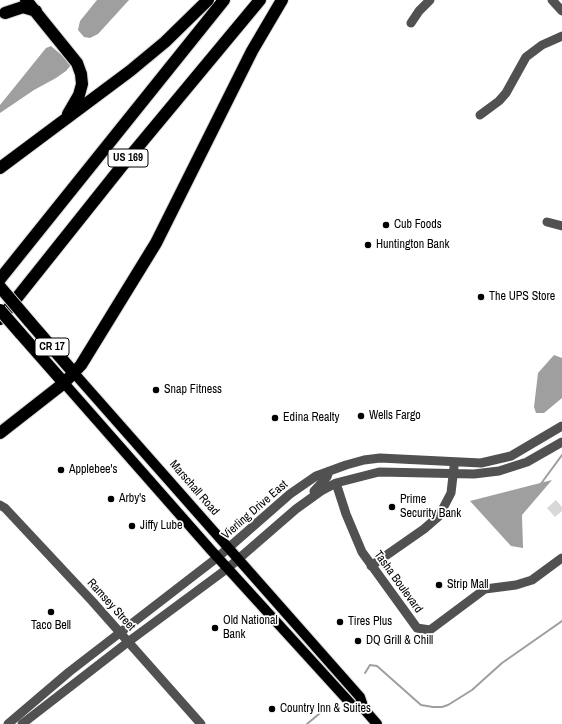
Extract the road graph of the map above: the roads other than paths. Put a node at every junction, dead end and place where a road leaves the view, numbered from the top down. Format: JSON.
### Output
{"nodes":[{"id":1,"x":26,"y":0,"type":"edge"},
{"id":2,"x":208,"y":0,"type":"edge"},
{"id":3,"x":224,"y":0,"type":"edge"},
{"id":4,"x":260,"y":0,"type":"edge"},
{"id":5,"x":282,"y":0,"type":"edge"},
{"id":6,"x":430,"y":0,"type":"edge"},
{"id":7,"x":552,"y":0,"type":"edge"},
{"id":8,"x":36,"y":11,"type":"junction"},
{"id":9,"x":562,"y":11,"type":"edge"},
{"id":10,"x":5,"y":13,"type":"dead end"},
{"id":11,"x":411,"y":23,"type":"dead end"},
{"id":12,"x":562,"y":36,"type":"edge"},
{"id":13,"x":480,"y":115,"type":"dead end"},
{"id":14,"x":60,"y":124,"type":"junction"},
{"id":15,"x":0,"y":168,"type":"edge"},
{"id":16,"x":547,"y":222,"type":"dead end"},
{"id":17,"x":562,"y":226,"type":"edge"},
{"id":18,"x":0,"y":279,"type":"edge"},
{"id":19,"x":0,"y":287,"type":"edge"},
{"id":20,"x":0,"y":310,"type":"edge"},
{"id":21,"x":0,"y":319,"type":"edge"},
{"id":22,"x":74,"y":373,"type":"junction"},
{"id":23,"x":64,"y":383,"type":"junction"},
{"id":24,"x":562,"y":426,"type":"edge"},
{"id":25,"x":0,"y":433,"type":"edge"},
{"id":26,"x":562,"y":442,"type":"edge"},
{"id":27,"x":454,"y":462,"type":"junction"},
{"id":28,"x":329,"y":470,"type":"junction"},
{"id":29,"x":453,"y":473,"type":"junction"},
{"id":30,"x":336,"y":483,"type":"junction"},
{"id":31,"x":305,"y":502,"type":"junction"},
{"id":32,"x":0,"y":506,"type":"edge"},
{"id":33,"x":229,"y":548,"type":"junction"},
{"id":34,"x":218,"y":557,"type":"junction"},
{"id":35,"x":562,"y":558,"type":"edge"},
{"id":36,"x":239,"y":559,"type":"junction"},
{"id":37,"x":371,"y":566,"type":"junction"},
{"id":38,"x":228,"y":568,"type":"junction"},
{"id":39,"x":120,"y":632,"type":"junction"},
{"id":40,"x":128,"y":642,"type":"junction"},
{"id":41,"x":364,"y":709,"type":"junction"},
{"id":42,"x":8,"y":724,"type":"edge"},
{"id":43,"x":22,"y":724,"type":"edge"},
{"id":44,"x":201,"y":724,"type":"edge"},
{"id":45,"x":377,"y":724,"type":"edge"}],
"edges":[{"from":1,"to":8,"type":"highway"},
{"from":2,"to":14,"type":"highway"},
{"from":3,"to":18,"type":"highway","number":"US 169"},
{"from":4,"to":21,"type":"highway","number":"US 169"},
{"from":5,"to":22,"type":"highway"},
{"from":6,"to":11,"type":"street"},
{"from":7,"to":9,"type":"street"},
{"from":8,"to":10,"type":"highway"},
{"from":8,"to":14,"type":"highway"},
{"from":12,"to":13,"type":"street"},
{"from":14,"to":15,"type":"highway"},
{"from":16,"to":17,"type":"street"},
{"from":19,"to":22,"type":"highway","name":"Marschall Road","number":"CR 17","bridge":true},
{"from":20,"to":23,"type":"highway","name":"Marschall Road","number":"CR 17","bridge":true},
{"from":22,"to":23,"type":"highway"},
{"from":22,"to":33,"type":"main road","name":"Marschall Road","number":"CR 17"},
{"from":23,"to":25,"type":"highway"},
{"from":23,"to":34,"type":"main road","name":"Marschall Road","number":"CR 17"},
{"from":24,"to":27,"type":"street","name":"Vierling Drive East"},
{"from":26,"to":29,"type":"street"},
{"from":27,"to":28,"type":"street","name":"Vierling Drive East"},
{"from":27,"to":29,"type":"street"},
{"from":28,"to":31,"type":"street"},
{"from":28,"to":33,"type":"street","name":"Vierling Drive East"},
{"from":29,"to":30,"type":"street"},
{"from":29,"to":37,"type":"street"},
{"from":30,"to":31,"type":"street"},
{"from":30,"to":37,"type":"street","name":"Tasha Boulevard"},
{"from":31,"to":36,"type":"street"},
{"from":32,"to":39,"type":"street","name":"Ramsey Street"},
{"from":33,"to":34,"type":"street","name":"Vierling Drive East"},
{"from":33,"to":36,"type":"main road","name":"Marschall Road","number":"CR 17"},
{"from":34,"to":38,"type":"main road","name":"Marschall Road","number":"CR 17"},
{"from":34,"to":39,"type":"street","name":"Vierling Drive East"},
{"from":35,"to":37,"type":"street","name":"Tasha Boulevard"},
{"from":36,"to":38,"type":"street"},
{"from":36,"to":41,"type":"main road","name":"Marschall Road","number":"CR 17"},
{"from":38,"to":40,"type":"street"},
{"from":38,"to":41,"type":"main road","name":"Marschall Road","number":"CR 17"},
{"from":39,"to":40,"type":"street","name":"Ramsey Street"},
{"from":39,"to":42,"type":"street","name":"Vierling Drive East"},
{"from":40,"to":43,"type":"street"},
{"from":40,"to":44,"type":"street","name":"Ramsey Street"},
{"from":41,"to":45,"type":"main road","name":"Marschall Road","number":"CR 17"}]}
